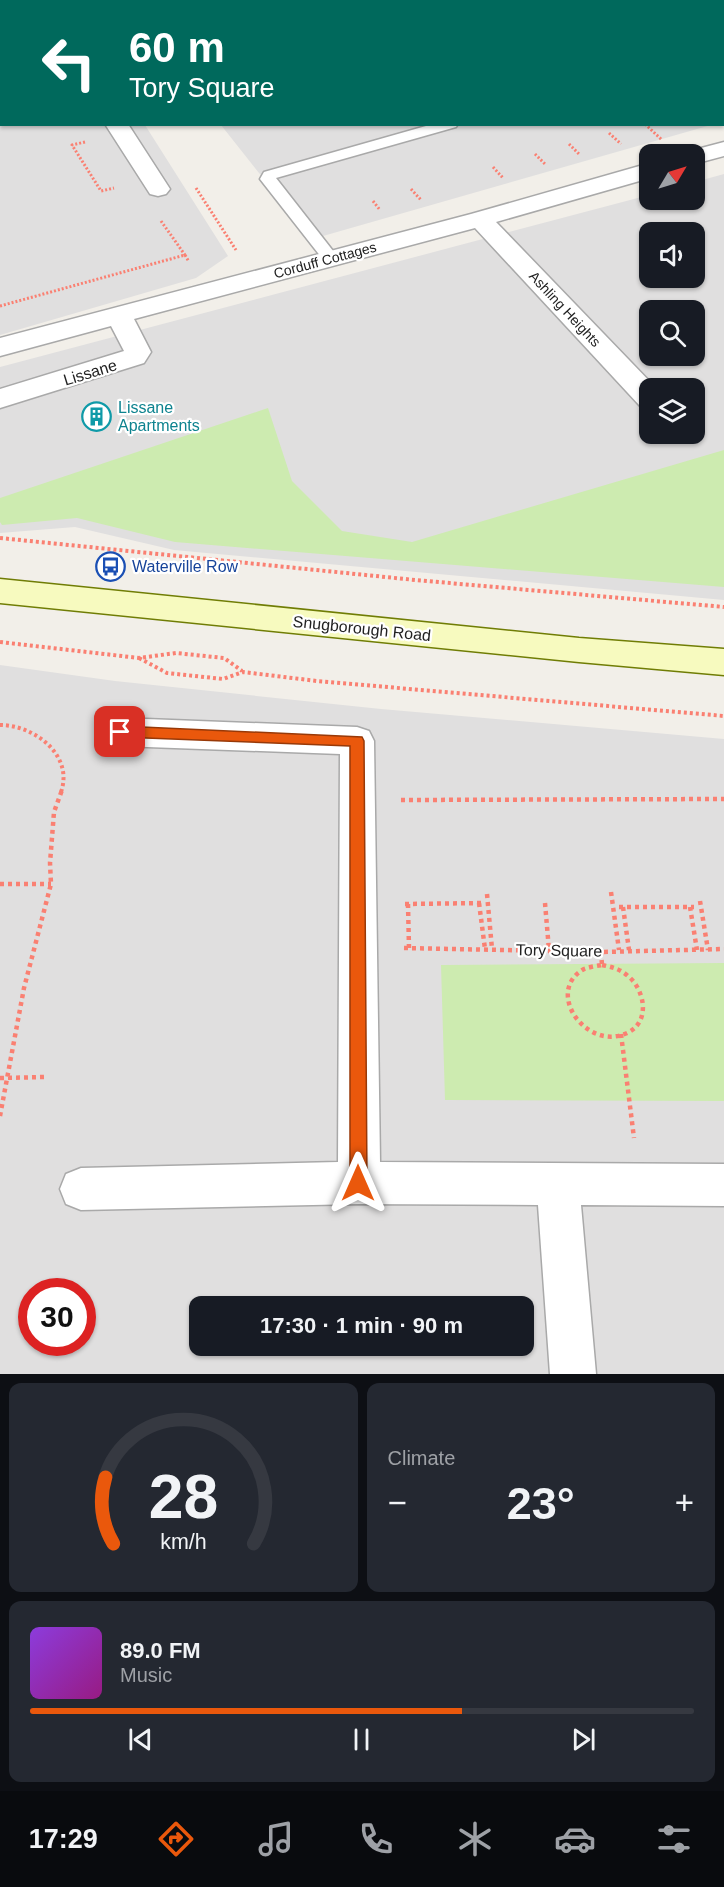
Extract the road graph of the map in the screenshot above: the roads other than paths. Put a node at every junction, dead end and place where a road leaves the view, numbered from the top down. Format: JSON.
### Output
{"nodes":[{"id":1,"x":117,"y":126,"type":"edge"},
{"id":2,"x":444,"y":126,"type":"edge"},
{"id":3,"x":724,"y":149,"type":"edge"},
{"id":4,"x":705,"y":154,"type":"edge"},
{"id":5,"x":639,"y":173,"type":"edge"},
{"id":6,"x":158,"y":189,"type":"dead end"},
{"id":7,"x":480,"y":219,"type":"junction"},
{"id":8,"x":331,"y":259,"type":"junction"},
{"id":9,"x":118,"y":315,"type":"junction"},
{"id":10,"x":0,"y":347,"type":"edge"},
{"id":11,"x":639,"y":387,"type":"edge"},
{"id":12,"x":0,"y":399,"type":"edge"},
{"id":13,"x":0,"y":591,"type":"edge"},
{"id":14,"x":724,"y":662,"type":"edge"},
{"id":15,"x":120,"y":732,"type":"dead end"},
{"id":16,"x":358,"y":1183,"type":"junction"},
{"id":17,"x":558,"y":1184,"type":"junction"},
{"id":18,"x":724,"y":1185,"type":"edge"},
{"id":19,"x":81,"y":1189,"type":"dead end"},
{"id":20,"x":573,"y":1374,"type":"edge"}],
"edges":[{"from":1,"to":6,"type":"street"},
{"from":2,"to":8,"type":"lane"},
{"from":3,"to":4,"type":"street"},
{"from":5,"to":7,"type":"street","name":"Corduff Cottages"},
{"from":7,"to":8,"type":"street","name":"Corduff Cottages"},
{"from":7,"to":11,"type":"street","name":"Ashling Heights"},
{"from":8,"to":9,"type":"street","name":"Corduff Cottages"},
{"from":9,"to":10,"type":"street","name":"Corduff Cottages"},
{"from":9,"to":12,"type":"street","name":"Lissane"},
{"from":13,"to":14,"type":"main road","name":"Snugborough Road"},
{"from":15,"to":16,"type":"street"},
{"from":16,"to":17,"type":"street"},
{"from":16,"to":19,"type":"street"},
{"from":17,"to":18,"type":"street"},
{"from":17,"to":20,"type":"street"}]}
